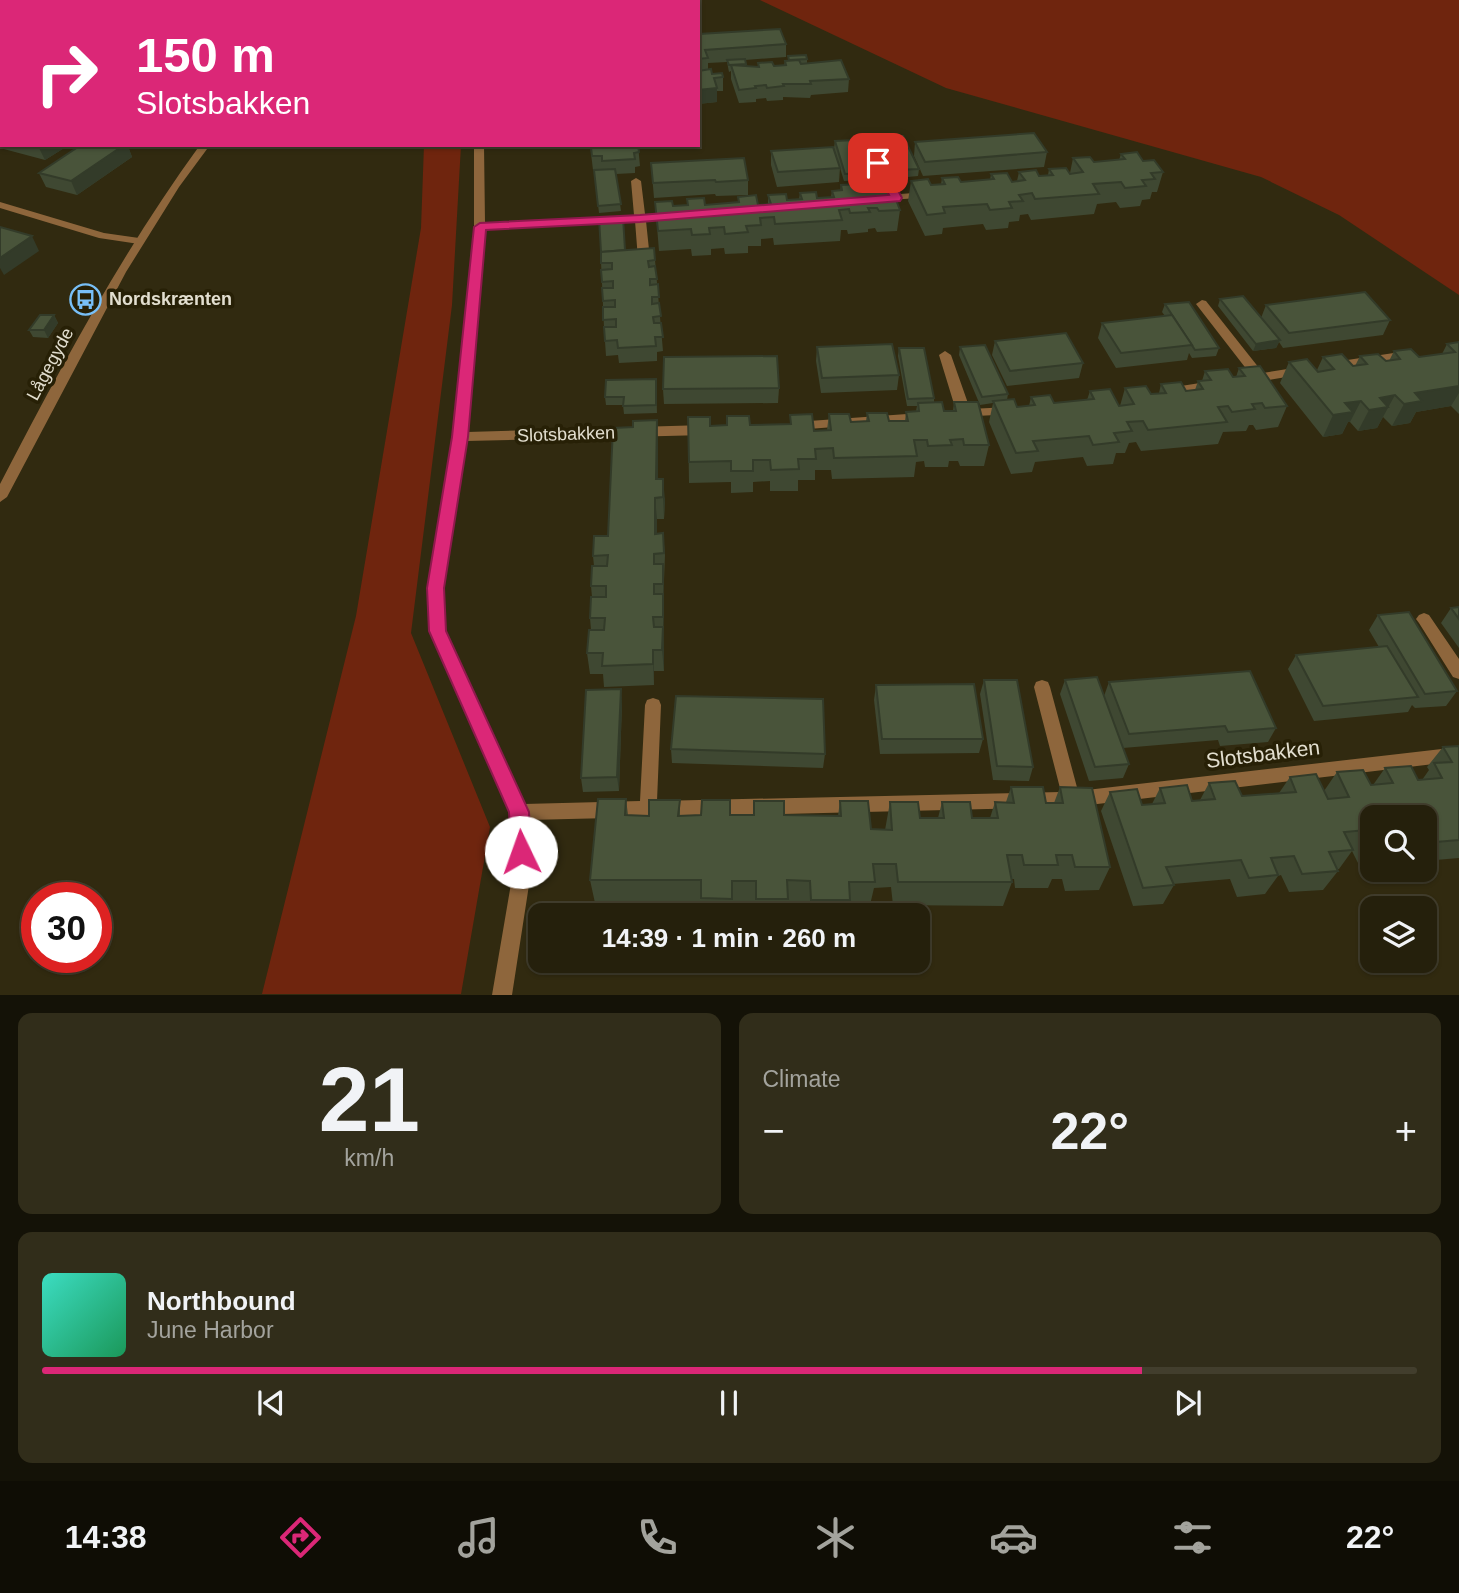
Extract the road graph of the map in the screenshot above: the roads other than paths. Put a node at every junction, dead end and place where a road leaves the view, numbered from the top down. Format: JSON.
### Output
{"nodes":[{"id":1,"x":869,"y":146,"type":"dead end"},
{"id":2,"x":204,"y":147,"type":"edge"},
{"id":3,"x":479,"y":147,"type":"edge"},
{"id":4,"x":636,"y":181,"type":"dead end"},
{"id":5,"x":946,"y":194,"type":"edge"},
{"id":6,"x":896,"y":198,"type":"junction"},
{"id":7,"x":870,"y":200,"type":"edge"},
{"id":8,"x":0,"y":205,"type":"edge"},
{"id":9,"x":681,"y":215,"type":"edge"},
{"id":10,"x":640,"y":218,"type":"junction"},
{"id":11,"x":480,"y":227,"type":"junction"},
{"id":12,"x":139,"y":241,"type":"junction"},
{"id":13,"x":644,"y":259,"type":"edge"},
{"id":14,"x":1202,"y":304,"type":"dead end"},
{"id":15,"x":1412,"y":354,"type":"edge"},
{"id":16,"x":945,"y":355,"type":"dead end"},
{"id":17,"x":1259,"y":377,"type":"junction"},
{"id":18,"x":1156,"y":394,"type":"edge"},
{"id":19,"x":1018,"y":410,"type":"edge"},
{"id":20,"x":951,"y":415,"type":"junction"},
{"id":21,"x":782,"y":427,"type":"edge"},
{"id":22,"x":719,"y":429,"type":"edge"},
{"id":23,"x":460,"y":437,"type":"junction"},
{"id":24,"x":0,"y":497,"type":"edge"},
{"id":25,"x":1424,"y":619,"type":"dead end"},
{"id":26,"x":1459,"y":672,"type":"edge"},
{"id":27,"x":1042,"y":687,"type":"dead end"},
{"id":28,"x":653,"y":705,"type":"dead end"},
{"id":29,"x":1459,"y":754,"type":"edge"},
{"id":30,"x":1072,"y":799,"type":"junction"},
{"id":31,"x":648,"y":809,"type":"junction"},
{"id":32,"x":519,"y":812,"type":"junction"},
{"id":33,"x":502,"y":995,"type":"edge"}],
"edges":[{"from":1,"to":6,"type":"street"},
{"from":2,"to":12,"type":"street","name":"Lågegyde"},
{"from":3,"to":11,"type":"street"},
{"from":4,"to":10,"type":"street"},
{"from":5,"to":6,"type":"street"},
{"from":6,"to":7,"type":"street"},
{"from":8,"to":12,"type":"street"},
{"from":9,"to":10,"type":"street"},
{"from":10,"to":11,"type":"street"},
{"from":10,"to":13,"type":"street"},
{"from":11,"to":23,"type":"street"},
{"from":12,"to":24,"type":"street","name":"Lågegyde"},
{"from":14,"to":17,"type":"street"},
{"from":15,"to":17,"type":"street"},
{"from":16,"to":20,"type":"street"},
{"from":17,"to":18,"type":"street"},
{"from":19,"to":20,"type":"street"},
{"from":20,"to":21,"type":"street"},
{"from":22,"to":23,"type":"street","name":"Slotsbakken"},
{"from":23,"to":32,"type":"street"},
{"from":25,"to":26,"type":"street"},
{"from":27,"to":30,"type":"street"},
{"from":28,"to":31,"type":"street"},
{"from":29,"to":30,"type":"street","name":"Slotsbakken"},
{"from":30,"to":31,"type":"street","name":"Slotsbakken"},
{"from":31,"to":32,"type":"street","name":"Slotsbakken"},
{"from":32,"to":33,"type":"street"}]}
